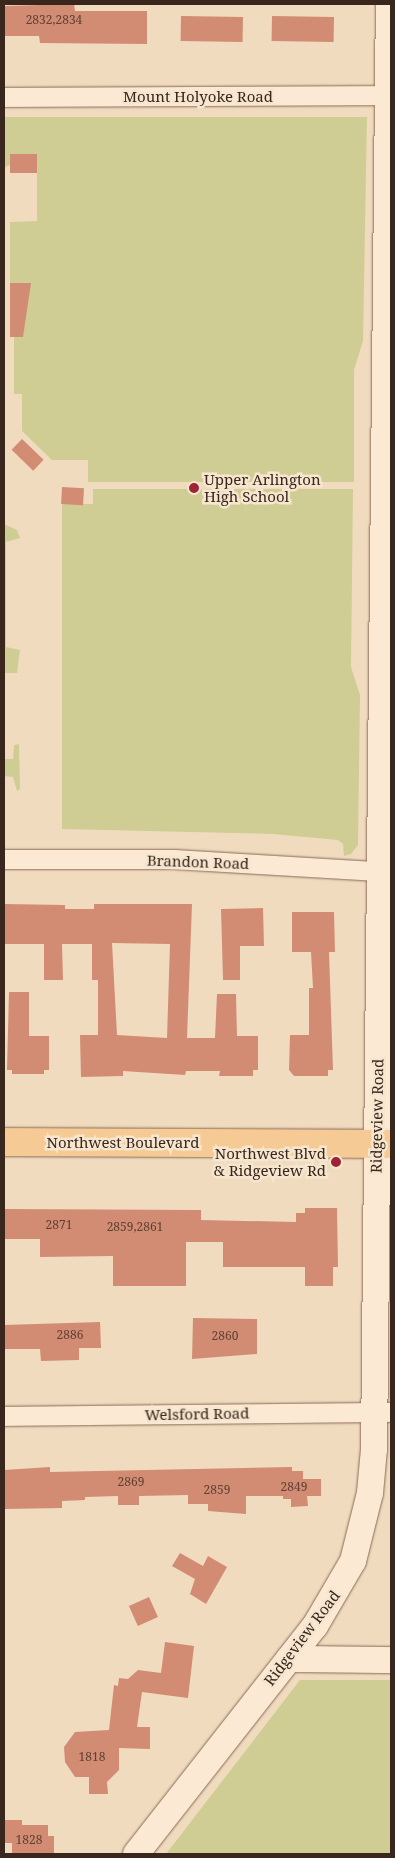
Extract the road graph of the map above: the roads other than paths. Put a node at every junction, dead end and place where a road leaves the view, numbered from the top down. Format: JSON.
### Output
{"nodes":[{"id":1,"x":389,"y":4,"type":"edge"},
{"id":2,"x":390,"y":96,"type":"edge"},
{"id":3,"x":4,"y":97,"type":"edge"},
{"id":4,"x":389,"y":290,"type":"edge"},
{"id":5,"x":387,"y":619,"type":"edge"},
{"id":6,"x":4,"y":859,"type":"edge"},
{"id":7,"x":385,"y":872,"type":"edge"},
{"id":8,"x":4,"y":1142,"type":"edge"},
{"id":9,"x":384,"y":1144,"type":"edge"},
{"id":10,"x":382,"y":1412,"type":"edge"},
{"id":11,"x":4,"y":1416,"type":"edge"},
{"id":12,"x":289,"y":1659,"type":"junction"},
{"id":13,"x":391,"y":1660,"type":"edge"},
{"id":14,"x":136,"y":1854,"type":"edge"}],
"edges":[{"from":1,"to":2,"type":"street","name":"Ridgeview Road"},
{"from":2,"to":3,"type":"street","name":"Mount Holyoke Road"},
{"from":2,"to":4,"type":"street","name":"Ridgeview Road"},
{"from":4,"to":5,"type":"street","name":"Ridgeview Road"},
{"from":5,"to":7,"type":"street","name":"Ridgeview Road"},
{"from":6,"to":7,"type":"street","name":"Brandon Road"},
{"from":7,"to":9,"type":"street","name":"Ridgeview Road"},
{"from":8,"to":9,"type":"main road","name":"Northwest Boulevard"},
{"from":9,"to":10,"type":"street","name":"Ridgeview Road"},
{"from":10,"to":11,"type":"street","name":"Welsford Road"},
{"from":10,"to":12,"type":"street","name":"Ridgeview Road"},
{"from":12,"to":13,"type":"street"},
{"from":12,"to":14,"type":"street","name":"Ridgeview Road"}]}
